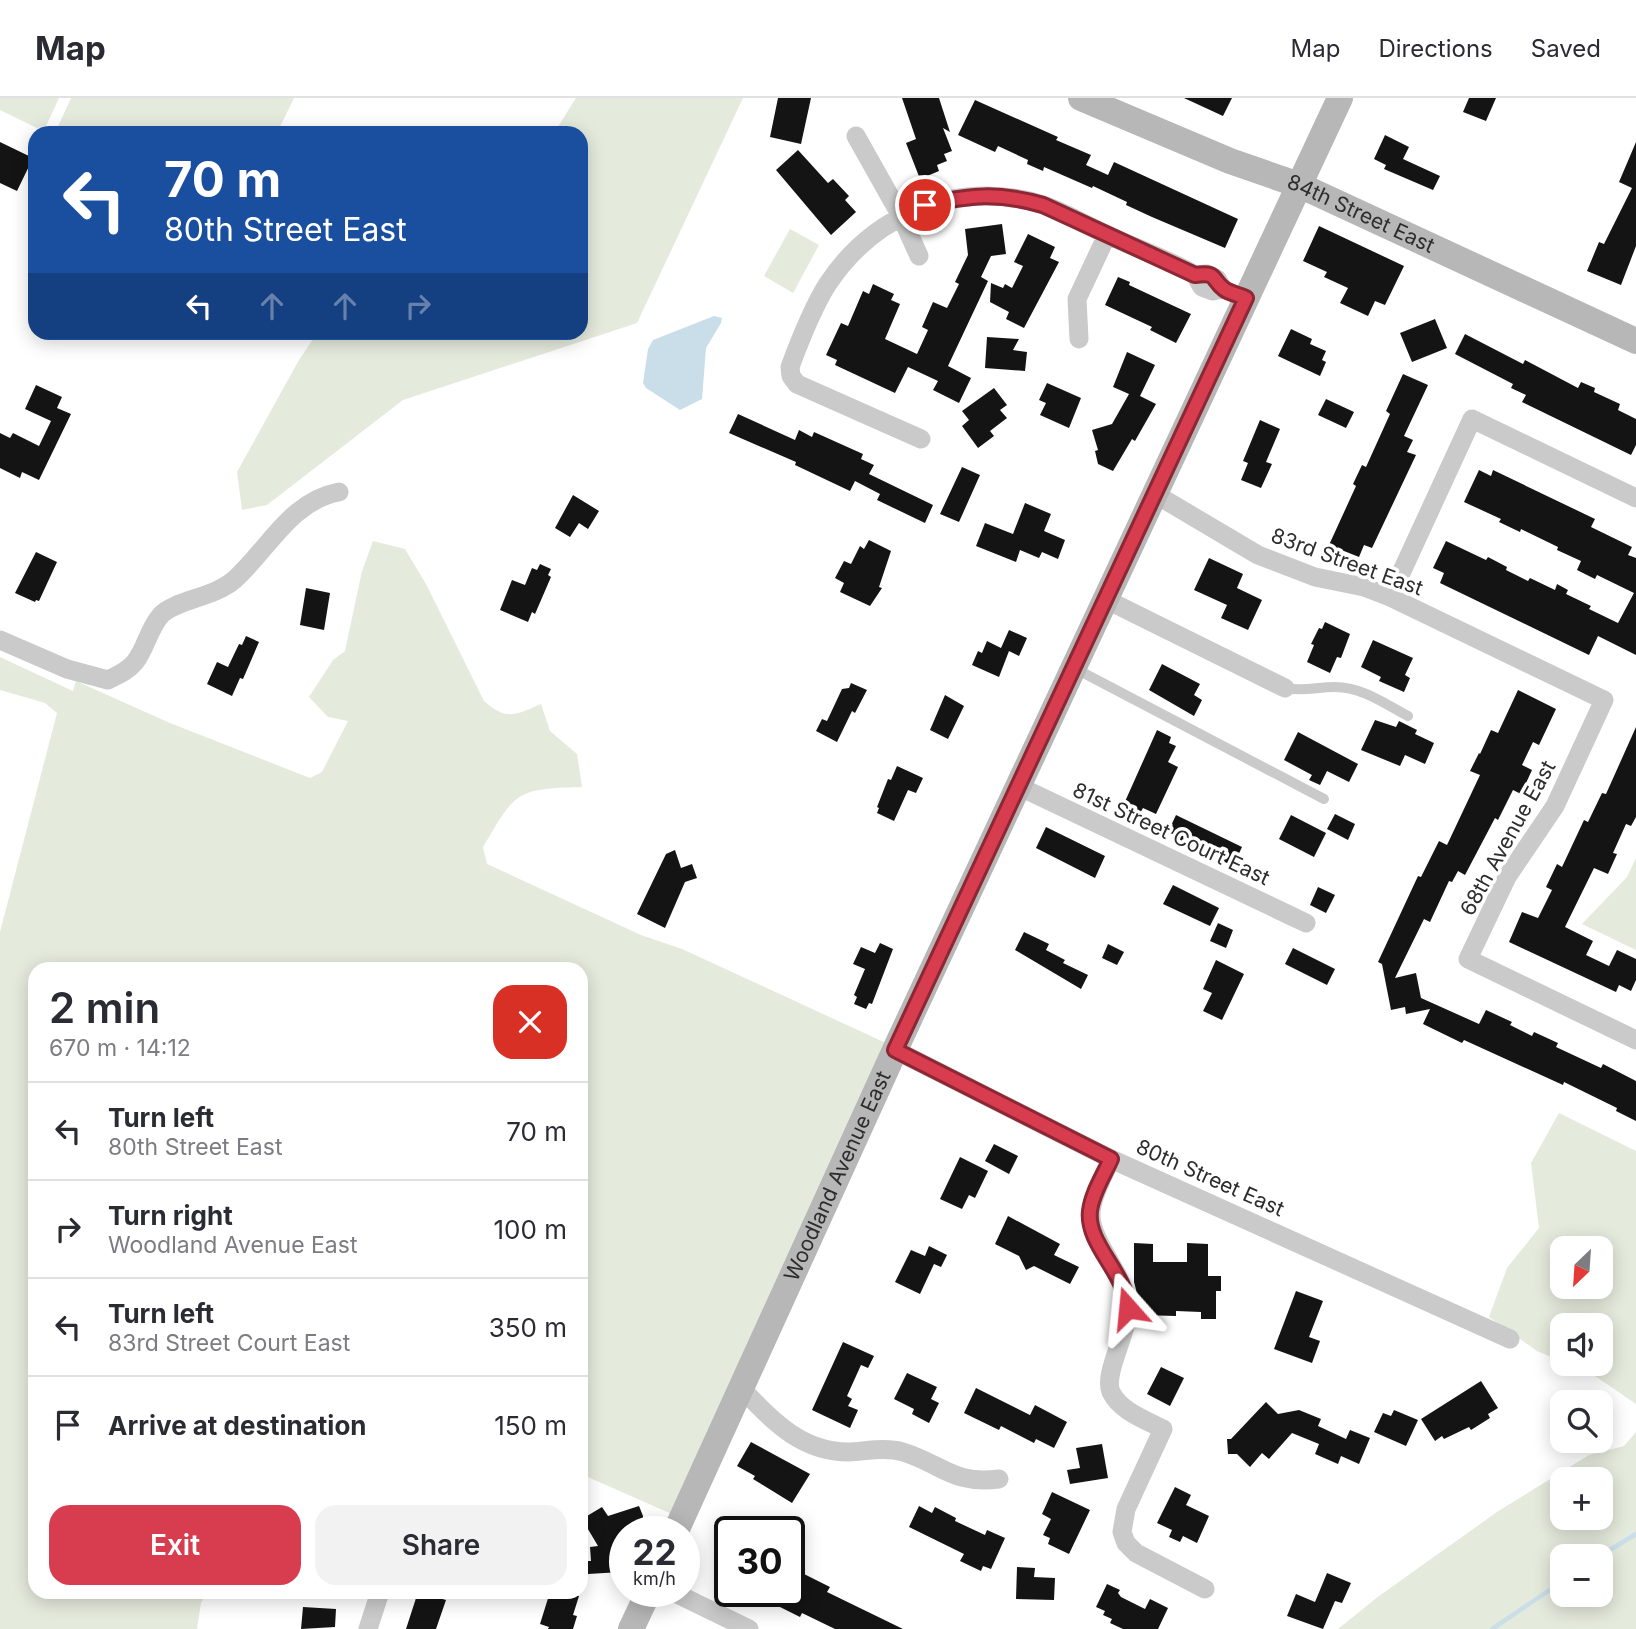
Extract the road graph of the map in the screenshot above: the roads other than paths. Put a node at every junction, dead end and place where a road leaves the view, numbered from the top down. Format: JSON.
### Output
{"nodes":[{"id":1,"x":1082,"y":98,"type":"edge"},
{"id":2,"x":1340,"y":98,"type":"edge"},
{"id":3,"x":856,"y":136,"type":"dead end"},
{"id":4,"x":1299,"y":185,"type":"junction"},
{"id":5,"x":901,"y":216,"type":"junction"},
{"id":6,"x":1107,"y":235,"type":"junction"},
{"id":7,"x":919,"y":256,"type":"dead end"},
{"id":8,"x":1234,"y":293,"type":"junction"},
{"id":9,"x":1634,"y":335,"type":"edge"},
{"id":10,"x":1079,"y":339,"type":"dead end"},
{"id":11,"x":921,"y":439,"type":"dead end"},
{"id":12,"x":339,"y":492,"type":"dead end"},
{"id":13,"x":1154,"y":494,"type":"junction"},
{"id":14,"x":1636,"y":498,"type":"edge"},
{"id":15,"x":1390,"y":597,"type":"junction"},
{"id":16,"x":1105,"y":599,"type":"junction"},
{"id":17,"x":0,"y":640,"type":"edge"},
{"id":18,"x":1073,"y":668,"type":"junction"},
{"id":19,"x":1285,"y":688,"type":"joint"},
{"id":20,"x":1604,"y":700,"type":"joint"},
{"id":21,"x":1408,"y":716,"type":"dead end"},
{"id":22,"x":1018,"y":786,"type":"junction"},
{"id":23,"x":1324,"y":799,"type":"dead end"},
{"id":24,"x":1306,"y":923,"type":"dead end"},
{"id":25,"x":1636,"y":1040,"type":"edge"},
{"id":26,"x":895,"y":1050,"type":"junction"},
{"id":27,"x":1111,"y":1159,"type":"junction"},
{"id":28,"x":1510,"y":1339,"type":"dead end"},
{"id":29,"x":741,"y":1389,"type":"junction"},
{"id":30,"x":999,"y":1479,"type":"dead end"},
{"id":31,"x":683,"y":1516,"type":"edge"},
{"id":32,"x":1205,"y":1589,"type":"dead end"},
{"id":33,"x":378,"y":1599,"type":"edge"},
{"id":34,"x":700,"y":1605,"type":"edge"},
{"id":35,"x":641,"y":1607,"type":"edge"},
{"id":36,"x":368,"y":1629,"type":"edge"},
{"id":37,"x":631,"y":1629,"type":"edge"},
{"id":38,"x":749,"y":1629,"type":"edge"}],
"edges":[{"from":1,"to":4,"type":"street","name":"84th Street East"},
{"from":2,"to":4,"type":"street","name":"Woodland Avenue East"},
{"from":3,"to":5,"type":"street"},
{"from":4,"to":8,"type":"street","name":"Woodland Avenue East"},
{"from":4,"to":9,"type":"street","name":"84th Street East"},
{"from":5,"to":6,"type":"street"},
{"from":5,"to":7,"type":"street"},
{"from":5,"to":11,"type":"street"},
{"from":6,"to":8,"type":"street"},
{"from":6,"to":10,"type":"street"},
{"from":8,"to":13,"type":"street","name":"Woodland Avenue East"},
{"from":12,"to":17,"type":"street"},
{"from":13,"to":15,"type":"street","name":"83rd Street East"},
{"from":13,"to":16,"type":"street","name":"Woodland Avenue East"},
{"from":14,"to":15,"type":"street"},
{"from":15,"to":20,"type":"street","name":"83rd Street East"},
{"from":16,"to":18,"type":"street","name":"Woodland Avenue East"},
{"from":16,"to":19,"type":"street"},
{"from":18,"to":22,"type":"street","name":"Woodland Avenue East"},
{"from":18,"to":23,"type":"lane"},
{"from":19,"to":21,"type":"lane"},
{"from":20,"to":25,"type":"street","name":"68th Avenue East"},
{"from":22,"to":24,"type":"street","name":"81st Street Court East"},
{"from":22,"to":26,"type":"street","name":"Woodland Avenue East"},
{"from":26,"to":27,"type":"street","name":"80th Street East"},
{"from":26,"to":29,"type":"street","name":"Woodland Avenue East"},
{"from":27,"to":28,"type":"street","name":"80th Street East"},
{"from":27,"to":32,"type":"street"},
{"from":29,"to":30,"type":"street"},
{"from":29,"to":31,"type":"street","name":"Woodland Avenue East"},
{"from":33,"to":36,"type":"street"},
{"from":34,"to":38,"type":"street"},
{"from":35,"to":37,"type":"street"}]}
